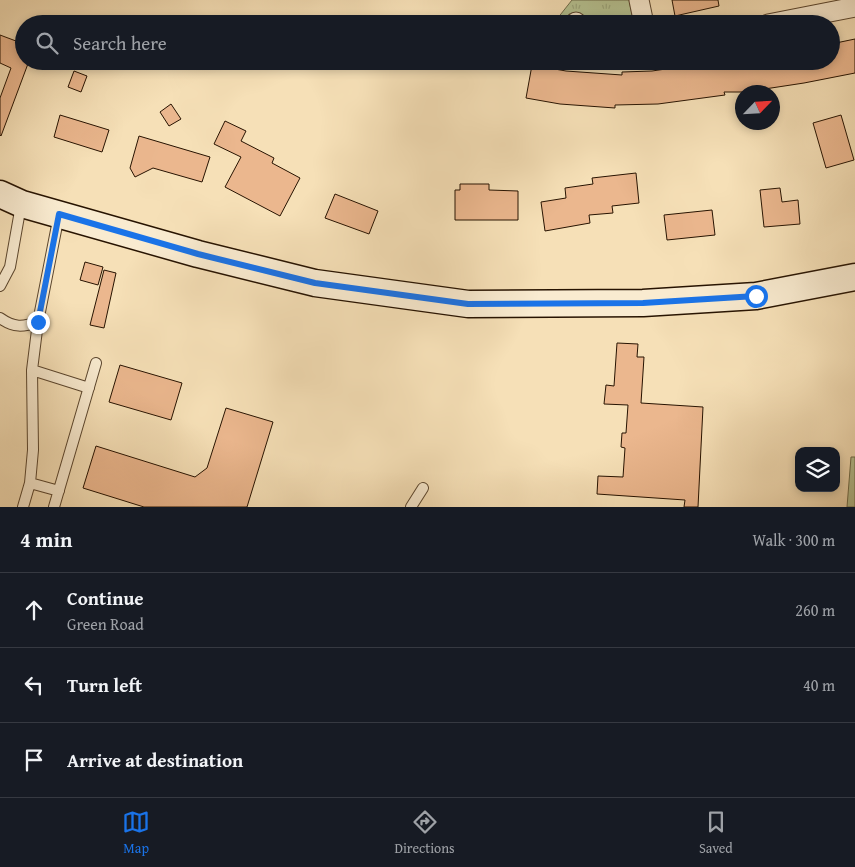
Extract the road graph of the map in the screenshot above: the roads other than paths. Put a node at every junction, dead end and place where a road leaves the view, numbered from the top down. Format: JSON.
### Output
{"nodes":[{"id":1,"x":639,"y":0,"type":"edge"},
{"id":2,"x":833,"y":5,"type":"edge"},
{"id":3,"x":855,"y":7,"type":"edge"},
{"id":4,"x":642,"y":15,"type":"edge"},
{"id":5,"x":799,"y":15,"type":"edge"},
{"id":6,"x":11,"y":199,"type":"edge"},
{"id":7,"x":59,"y":214,"type":"junction"},
{"id":8,"x":855,"y":277,"type":"edge"},
{"id":9,"x":0,"y":286,"type":"edge"},
{"id":10,"x":0,"y":318,"type":"edge"},
{"id":11,"x":38,"y":322,"type":"junction"},
{"id":12,"x":96,"y":363,"type":"dead end"},
{"id":13,"x":32,"y":370,"type":"junction"},
{"id":14,"x":89,"y":388,"type":"junction"},
{"id":15,"x":30,"y":483,"type":"junction"},
{"id":16,"x":423,"y":488,"type":"dead end"},
{"id":17,"x":59,"y":490,"type":"junction"},
{"id":18,"x":23,"y":507,"type":"edge"},
{"id":19,"x":54,"y":507,"type":"edge"},
{"id":20,"x":411,"y":507,"type":"edge"}],
"edges":[{"from":1,"to":4,"type":"street"},
{"from":2,"to":3,"type":"street"},
{"from":2,"to":5,"type":"street"},
{"from":6,"to":7,"type":"street"},
{"from":6,"to":9,"type":"lane"},
{"from":7,"to":8,"type":"street"},
{"from":7,"to":11,"type":"lane"},
{"from":10,"to":11,"type":"lane"},
{"from":11,"to":13,"type":"lane"},
{"from":12,"to":14,"type":"lane"},
{"from":13,"to":14,"type":"lane"},
{"from":13,"to":15,"type":"lane"},
{"from":14,"to":17,"type":"lane"},
{"from":15,"to":17,"type":"lane"},
{"from":15,"to":18,"type":"lane"},
{"from":16,"to":20,"type":"lane"},
{"from":17,"to":19,"type":"lane"}]}
